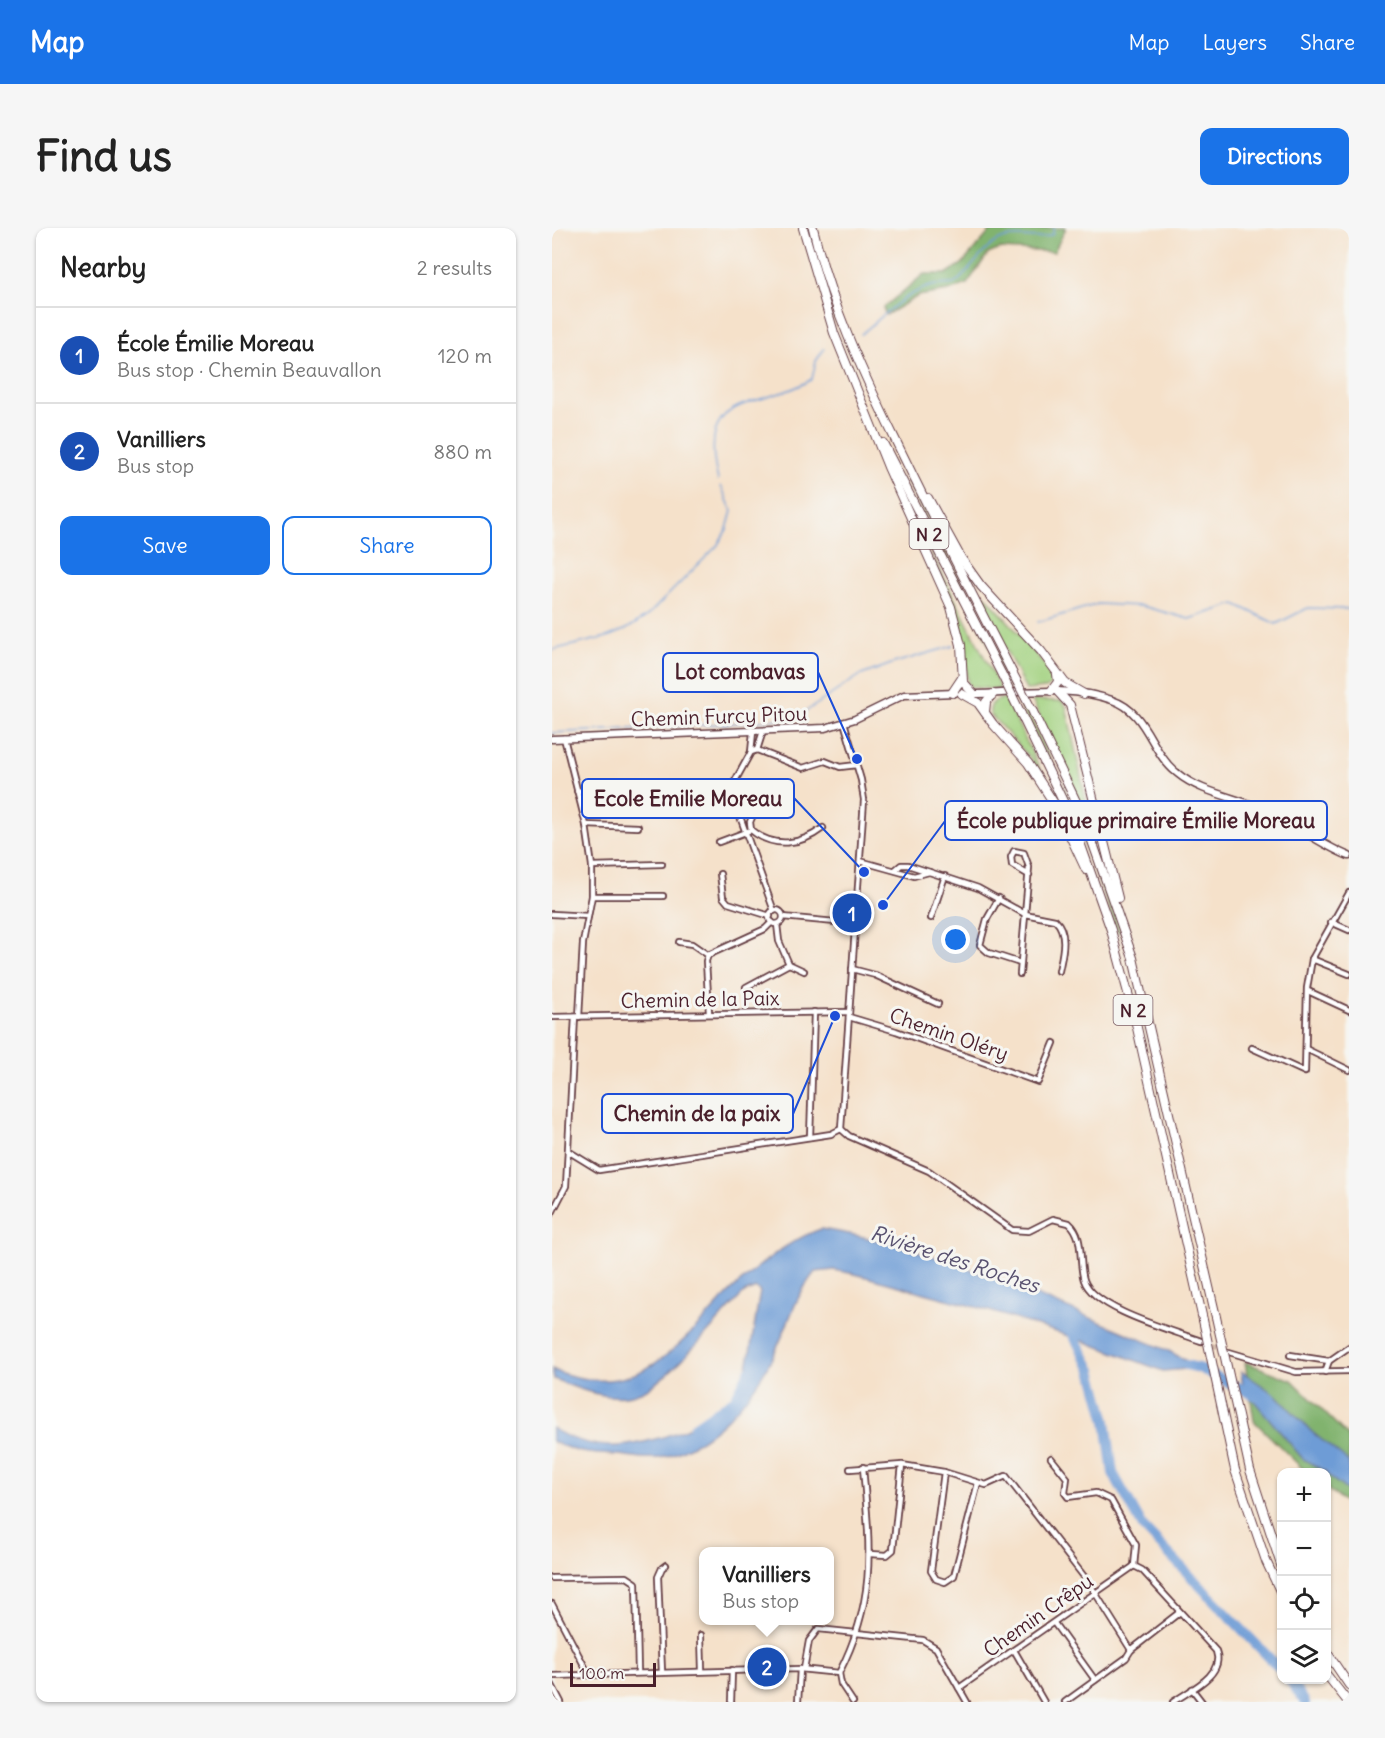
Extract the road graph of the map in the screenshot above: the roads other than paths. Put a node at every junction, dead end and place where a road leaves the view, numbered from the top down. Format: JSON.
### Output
{"nodes":[{"id":1,"x":802,"y":228,"type":"edge"},
{"id":2,"x":813,"y":228,"type":"edge"},
{"id":3,"x":859,"y":393,"type":"junction"},
{"id":4,"x":894,"y":436,"type":"junction"},
{"id":5,"x":1053,"y":664,"type":"junction"},
{"id":6,"x":962,"y":678,"type":"junction"},
{"id":7,"x":1054,"y":692,"type":"junction"},
{"id":8,"x":952,"y":693,"type":"junction"},
{"id":9,"x":962,"y":694,"type":"junction"},
{"id":10,"x":974,"y":694,"type":"junction"},
{"id":11,"x":993,"y":694,"type":"junction"},
{"id":12,"x":1084,"y":694,"type":"junction"},
{"id":13,"x":1071,"y":712,"type":"junction"},
{"id":14,"x":985,"y":713,"type":"junction"},
{"id":15,"x":844,"y":722,"type":"junction"},
{"id":16,"x":753,"y":732,"type":"junction"},
{"id":17,"x":763,"y":732,"type":"junction"},
{"id":18,"x":564,"y":738,"type":"junction"},
{"id":19,"x":552,"y":739,"type":"edge"},
{"id":20,"x":757,"y":750,"type":"junction"},
{"id":21,"x":751,"y":752,"type":"junction"},
{"id":22,"x":857,"y":765,"type":"junction"},
{"id":23,"x":640,"y":786,"type":"dead end"},
{"id":24,"x":764,"y":790,"type":"dead end"},
{"id":25,"x":577,"y":791,"type":"junction"},
{"id":26,"x":586,"y":825,"type":"junction"},
{"id":27,"x":638,"y":827,"type":"dead end"},
{"id":28,"x":823,"y":828,"type":"dead end"},
{"id":29,"x":751,"y":830,"type":"junction"},
{"id":30,"x":745,"y":832,"type":"junction"},
{"id":31,"x":719,"y":842,"type":"dead end"},
{"id":32,"x":1349,"y":856,"type":"edge"},
{"id":33,"x":860,"y":861,"type":"junction"},
{"id":34,"x":662,"y":864,"type":"dead end"},
{"id":35,"x":591,"y":866,"type":"junction"},
{"id":36,"x":895,"y":870,"type":"junction"},
{"id":37,"x":929,"y":872,"type":"junction"},
{"id":38,"x":720,"y":874,"type":"dead end"},
{"id":39,"x":1029,"y":875,"type":"junction"},
{"id":40,"x":945,"y":876,"type":"junction"},
{"id":41,"x":1349,"y":893,"type":"edge"},
{"id":42,"x":592,"y":896,"type":"junction"},
{"id":43,"x":663,"y":896,"type":"dead end"},
{"id":44,"x":999,"y":898,"type":"junction"},
{"id":45,"x":774,"y":911,"type":"junction"},
{"id":46,"x":552,"y":914,"type":"edge"},
{"id":47,"x":1025,"y":914,"type":"junction"},
{"id":48,"x":588,"y":916,"type":"junction"},
{"id":49,"x":770,"y":916,"type":"junction"},
{"id":50,"x":783,"y":917,"type":"junction"},
{"id":51,"x":931,"y":918,"type":"dead end"},
{"id":52,"x":1331,"y":922,"type":"junction"},
{"id":53,"x":774,"y":923,"type":"junction"},
{"id":54,"x":856,"y":924,"type":"junction"},
{"id":55,"x":1111,"y":930,"type":"junction"},
{"id":56,"x":1349,"y":930,"type":"edge"},
{"id":57,"x":679,"y":942,"type":"dead end"},
{"id":58,"x":708,"y":955,"type":"junction"},
{"id":59,"x":1133,"y":958,"type":"junction"},
{"id":60,"x":1312,"y":960,"type":"junction"},
{"id":61,"x":1020,"y":963,"type":"junction"},
{"id":62,"x":789,"y":964,"type":"junction"},
{"id":63,"x":852,"y":969,"type":"junction"},
{"id":64,"x":804,"y":971,"type":"dead end"},
{"id":65,"x":1059,"y":971,"type":"dead end"},
{"id":66,"x":1020,"y":974,"type":"dead end"},
{"id":67,"x":1349,"y":974,"type":"edge"},
{"id":68,"x":746,"y":987,"type":"dead end"},
{"id":69,"x":1308,"y":991,"type":"junction"},
{"id":70,"x":938,"y":1004,"type":"dead end"},
{"id":71,"x":1349,"y":1010,"type":"edge"},
{"id":72,"x":814,"y":1012,"type":"junction"},
{"id":73,"x":709,"y":1013,"type":"junction"},
{"id":74,"x":849,"y":1015,"type":"junction"},
{"id":75,"x":552,"y":1017,"type":"edge"},
{"id":76,"x":577,"y":1017,"type":"junction"},
{"id":77,"x":1054,"y":1043,"type":"dead end"},
{"id":78,"x":1252,"y":1048,"type":"dead end"},
{"id":79,"x":1306,"y":1049,"type":"junction"},
{"id":80,"x":1349,"y":1070,"type":"edge"},
{"id":81,"x":841,"y":1130,"type":"junction"},
{"id":82,"x":810,"y":1137,"type":"junction"},
{"id":83,"x":568,"y":1151,"type":"junction"},
{"id":84,"x":552,"y":1213,"type":"edge"},
{"id":85,"x":1201,"y":1341,"type":"tunnel mouth"},
{"id":86,"x":1349,"y":1347,"type":"edge"},
{"id":87,"x":1229,"y":1352,"type":"tunnel mouth"},
{"id":88,"x":1290,"y":1355,"type":"dead end"},
{"id":89,"x":1329,"y":1361,"type":"junction"},
{"id":90,"x":1349,"y":1371,"type":"edge"},
{"id":91,"x":1325,"y":1372,"type":"junction"},
{"id":92,"x":1051,"y":1458,"type":"dead end"},
{"id":93,"x":902,"y":1465,"type":"junction"},
{"id":94,"x":863,"y":1467,"type":"junction"},
{"id":95,"x":850,"y":1468,"type":"dead end"},
{"id":96,"x":944,"y":1472,"type":"junction"},
{"id":97,"x":978,"y":1483,"type":"junction"},
{"id":98,"x":870,"y":1554,"type":"junction"},
{"id":99,"x":1277,"y":1555,"type":"edge"},
{"id":100,"x":666,"y":1565,"type":"dead end"},
{"id":101,"x":1134,"y":1566,"type":"junction"},
{"id":102,"x":552,"y":1578,"type":"edge"},
{"id":103,"x":1277,"y":1586,"type":"edge"},
{"id":104,"x":1094,"y":1594,"type":"junction"},
{"id":105,"x":552,"y":1604,"type":"edge"},
{"id":106,"x":1180,"y":1612,"type":"junction"},
{"id":107,"x":1054,"y":1623,"type":"junction"},
{"id":108,"x":858,"y":1633,"type":"junction"},
{"id":109,"x":701,"y":1635,"type":"dead end"},
{"id":110,"x":1014,"y":1650,"type":"junction"},
{"id":111,"x":1131,"y":1650,"type":"junction"},
{"id":112,"x":1331,"y":1658,"type":"edge"},
{"id":113,"x":802,"y":1669,"type":"junction"},
{"id":114,"x":702,"y":1670,"type":"junction"},
{"id":115,"x":732,"y":1670,"type":"junction"},
{"id":116,"x":638,"y":1672,"type":"junction"},
{"id":117,"x":662,"y":1672,"type":"junction"},
{"id":118,"x":588,"y":1673,"type":"junction"},
{"id":119,"x":839,"y":1673,"type":"junction"},
{"id":120,"x":552,"y":1676,"type":"edge"},
{"id":121,"x":1095,"y":1680,"type":"junction"},
{"id":122,"x":1331,"y":1680,"type":"edge"},
{"id":123,"x":1349,"y":1684,"type":"edge"},
{"id":124,"x":552,"y":1685,"type":"edge"},
{"id":125,"x":959,"y":1688,"type":"junction"},
{"id":126,"x":1192,"y":1689,"type":"junction"},
{"id":127,"x":561,"y":1702,"type":"edge"},
{"id":128,"x":731,"y":1702,"type":"edge"},
{"id":129,"x":798,"y":1702,"type":"edge"},
{"id":130,"x":853,"y":1702,"type":"edge"},
{"id":131,"x":967,"y":1702,"type":"edge"},
{"id":132,"x":1044,"y":1702,"type":"edge"},
{"id":133,"x":1065,"y":1702,"type":"edge"},
{"id":134,"x":1173,"y":1702,"type":"edge"},
{"id":135,"x":1203,"y":1702,"type":"edge"},
{"id":136,"x":1348,"y":1702,"type":"edge"}],
"edges":[{"from":1,"to":3,"type":"highway","number":"N 2"},
{"from":2,"to":4,"type":"highway","number":"N 2"},
{"from":3,"to":6,"type":"highway"},
{"from":3,"to":55,"type":"highway","number":"N 2","bridge":true},
{"from":4,"to":5,"type":"highway"},
{"from":4,"to":59,"type":"highway","number":"N 2","bridge":true},
{"from":5,"to":7,"type":"highway"},
{"from":5,"to":12,"type":"highway"},
{"from":6,"to":8,"type":"highway"},
{"from":6,"to":10,"type":"highway"},
{"from":7,"to":11,"type":"street","name":"Chemin Furcy Pitou"},
{"from":7,"to":12,"type":"street","name":"Chemin Furcy Pitou"},
{"from":7,"to":13,"type":"highway"},
{"from":8,"to":9,"type":"street","name":"Chemin Furcy Pitou"},
{"from":8,"to":15,"type":"street","name":"Chemin Furcy Pitou"},
{"from":9,"to":10,"type":"street","name":"Chemin Furcy Pitou"},
{"from":9,"to":14,"type":"highway"},
{"from":10,"to":11,"type":"street","name":"Chemin Furcy Pitou"},
{"from":11,"to":14,"type":"highway"},
{"from":12,"to":13,"type":"highway"},
{"from":12,"to":32,"type":"street","name":"Chemin Furcy Pitou"},
{"from":13,"to":59,"type":"highway"},
{"from":14,"to":55,"type":"highway"},
{"from":15,"to":17,"type":"street","name":"Chemin Furcy Pitou"},
{"from":15,"to":22,"type":"street"},
{"from":16,"to":17,"type":"street","name":"Chemin Furcy Pitou"},
{"from":16,"to":18,"type":"street","name":"Chemin Furcy Pitou"},
{"from":16,"to":21,"type":"street"},
{"from":17,"to":20,"type":"street"},
{"from":18,"to":19,"type":"street","name":"Chemin Furcy Pitou"},
{"from":18,"to":25,"type":"street"},
{"from":20,"to":21,"type":"street"},
{"from":20,"to":22,"type":"street"},
{"from":21,"to":30,"type":"street"},
{"from":22,"to":33,"type":"street"},
{"from":23,"to":25,"type":"street"},
{"from":24,"to":29,"type":"street"},
{"from":25,"to":26,"type":"street"},
{"from":26,"to":27,"type":"street"},
{"from":26,"to":35,"type":"street"},
{"from":28,"to":29,"type":"street"},
{"from":29,"to":30,"type":"street"},
{"from":30,"to":31,"type":"street"},
{"from":30,"to":45,"type":"street"},
{"from":33,"to":36,"type":"street"},
{"from":33,"to":54,"type":"street"},
{"from":34,"to":35,"type":"street"},
{"from":35,"to":42,"type":"street"},
{"from":36,"to":37,"type":"street"},
{"from":36,"to":37,"type":"street"},
{"from":37,"to":40,"type":"street"},
{"from":38,"to":49,"type":"street"},
{"from":39,"to":39,"type":"street"},
{"from":39,"to":47,"type":"street"},
{"from":40,"to":44,"type":"street"},
{"from":40,"to":51,"type":"street"},
{"from":41,"to":52,"type":"street"},
{"from":42,"to":43,"type":"street"},
{"from":42,"to":48,"type":"street"},
{"from":44,"to":47,"type":"street"},
{"from":44,"to":61,"type":"street"},
{"from":45,"to":49,"type":"street"},
{"from":45,"to":50,"type":"street"},
{"from":46,"to":48,"type":"street"},
{"from":47,"to":61,"type":"street"},
{"from":47,"to":65,"type":"street"},
{"from":48,"to":76,"type":"street"},
{"from":49,"to":53,"type":"street"},
{"from":50,"to":53,"type":"street"},
{"from":50,"to":54,"type":"street"},
{"from":52,"to":56,"type":"street"},
{"from":52,"to":60,"type":"street"},
{"from":53,"to":58,"type":"street"},
{"from":53,"to":62,"type":"street"},
{"from":54,"to":63,"type":"street"},
{"from":55,"to":103,"type":"highway","number":"N 2","bridge":true},
{"from":57,"to":58,"type":"street"},
{"from":58,"to":73,"type":"street"},
{"from":59,"to":99,"type":"highway","number":"N 2","bridge":true},
{"from":60,"to":67,"type":"street"},
{"from":60,"to":69,"type":"street"},
{"from":61,"to":66,"type":"street"},
{"from":62,"to":64,"type":"street"},
{"from":62,"to":68,"type":"street"},
{"from":63,"to":70,"type":"street"},
{"from":63,"to":74,"type":"street"},
{"from":69,"to":71,"type":"street"},
{"from":69,"to":79,"type":"street"},
{"from":72,"to":73,"type":"street","name":"Chemin de la Paix"},
{"from":72,"to":74,"type":"street","name":"Chemin de la Paix"},
{"from":72,"to":82,"type":"street"},
{"from":73,"to":76,"type":"street","name":"Chemin de la Paix"},
{"from":74,"to":77,"type":"street","name":"Chemin Oléry"},
{"from":74,"to":81,"type":"street"},
{"from":75,"to":76,"type":"street","name":"Chemin de la Paix"},
{"from":76,"to":83,"type":"street"},
{"from":78,"to":79,"type":"street"},
{"from":79,"to":80,"type":"street"},
{"from":81,"to":82,"type":"street"},
{"from":81,"to":85,"type":"street"},
{"from":82,"to":83,"type":"street"},
{"from":83,"to":84,"type":"street"},
{"from":86,"to":89,"type":"street"},
{"from":87,"to":91,"type":"street"},
{"from":88,"to":89,"type":"street"},
{"from":89,"to":91,"type":"street"},
{"from":90,"to":91,"type":"street"},
{"from":92,"to":101,"type":"street"},
{"from":93,"to":94,"type":"street"},
{"from":93,"to":96,"type":"street"},
{"from":93,"to":98,"type":"street"},
{"from":94,"to":95,"type":"street"},
{"from":94,"to":98,"type":"street"},
{"from":96,"to":97,"type":"street"},
{"from":96,"to":97,"type":"street"},
{"from":97,"to":104,"type":"street"},
{"from":98,"to":108,"type":"street"},
{"from":100,"to":117,"type":"street"},
{"from":101,"to":104,"type":"street","name":"Chemin Crêpu"},
{"from":101,"to":106,"type":"street"},
{"from":102,"to":116,"type":"street"},
{"from":104,"to":107,"type":"street","name":"Chemin Crêpu"},
{"from":104,"to":111,"type":"street"},
{"from":105,"to":118,"type":"street"},
{"from":106,"to":111,"type":"street"},
{"from":106,"to":126,"type":"street"},
{"from":107,"to":110,"type":"street","name":"Chemin Crêpu"},
{"from":107,"to":121,"type":"street"},
{"from":108,"to":113,"type":"street"},
{"from":108,"to":119,"type":"street"},
{"from":108,"to":125,"type":"street"},
{"from":109,"to":114,"type":"street"},
{"from":110,"to":125,"type":"street","name":"Chemin Crêpu"},
{"from":110,"to":132,"type":"street"},
{"from":111,"to":121,"type":"street"},
{"from":112,"to":123,"type":"highway"},
{"from":113,"to":115,"type":"street"},
{"from":113,"to":119,"type":"street"},
{"from":113,"to":129,"type":"street"},
{"from":114,"to":115,"type":"street"},
{"from":114,"to":117,"type":"street"},
{"from":115,"to":128,"type":"street"},
{"from":116,"to":117,"type":"street"},
{"from":116,"to":118,"type":"street"},
{"from":118,"to":120,"type":"street"},
{"from":119,"to":130,"type":"street"},
{"from":121,"to":133,"type":"street"},
{"from":122,"to":136,"type":"highway"},
{"from":124,"to":127,"type":"street"},
{"from":125,"to":131,"type":"street"},
{"from":126,"to":134,"type":"street"},
{"from":126,"to":135,"type":"street"}]}
